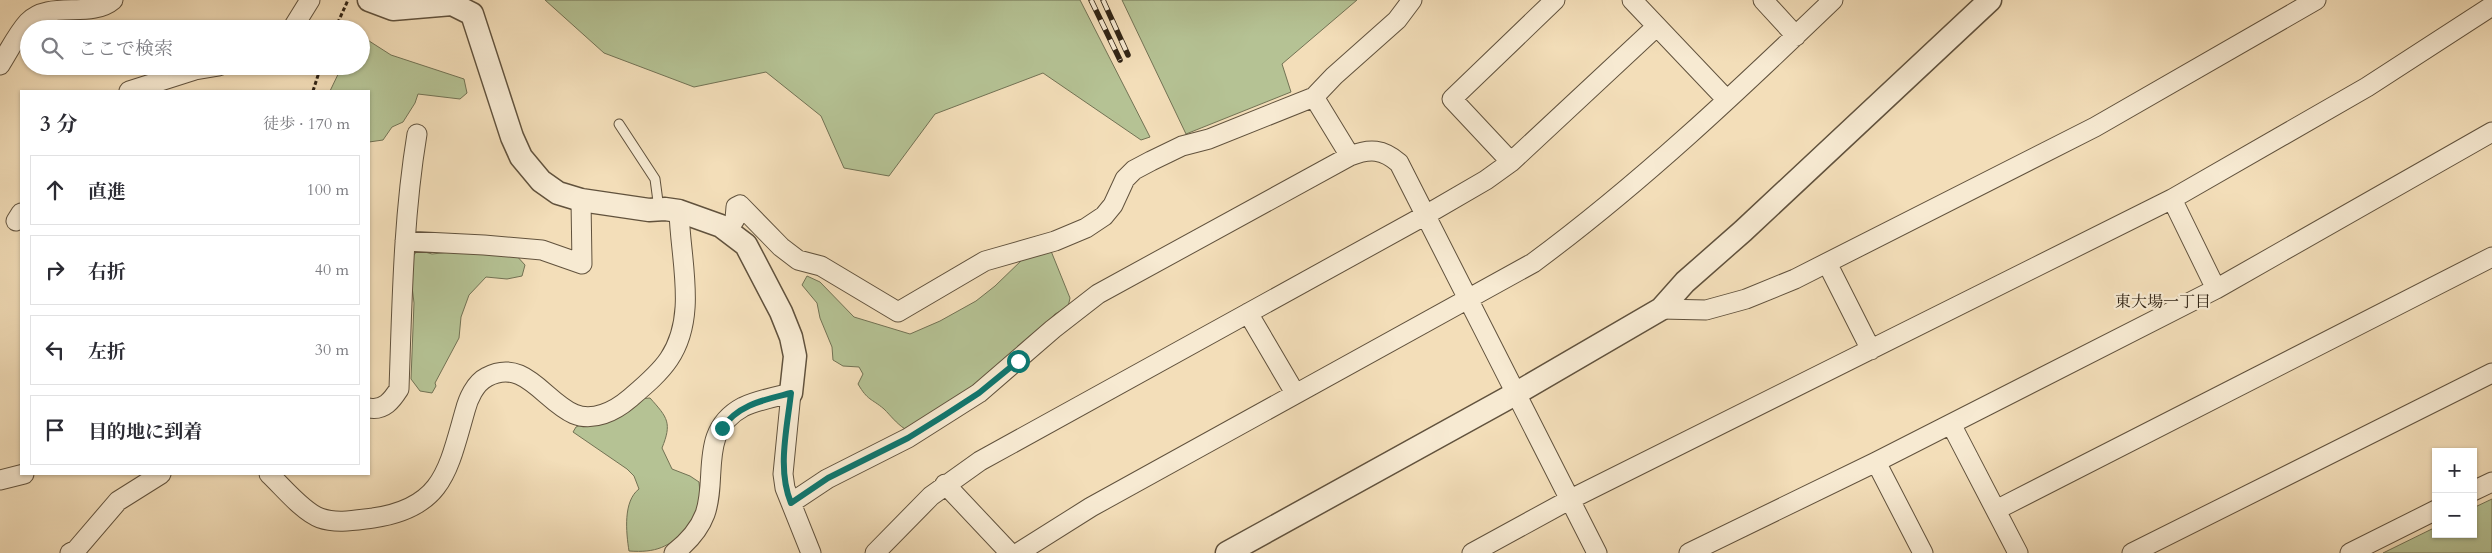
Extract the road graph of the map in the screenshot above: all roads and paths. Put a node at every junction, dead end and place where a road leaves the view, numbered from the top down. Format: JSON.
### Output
{"nodes":[{"id":1,"x":113,"y":0,"type":"edge"},
{"id":2,"x":310,"y":0,"type":"edge"},
{"id":3,"x":348,"y":0,"type":"edge"},
{"id":4,"x":369,"y":0,"type":"edge"},
{"id":5,"x":1412,"y":0,"type":"edge"},
{"id":6,"x":1555,"y":0,"type":"edge"},
{"id":7,"x":1632,"y":0,"type":"edge"},
{"id":8,"x":1763,"y":0,"type":"edge"},
{"id":9,"x":1833,"y":0,"type":"edge"},
{"id":10,"x":1990,"y":0,"type":"edge"},
{"id":11,"x":2316,"y":0,"type":"edge"},
{"id":12,"x":2492,"y":6,"type":"edge"},
{"id":13,"x":30,"y":20,"type":"edge"},
{"id":14,"x":298,"y":20,"type":"edge"},
{"id":15,"x":339,"y":20,"type":"edge"},
{"id":16,"x":1656,"y":27,"type":"junction"},
{"id":17,"x":20,"y":34,"type":"edge"},
{"id":18,"x":1796,"y":36,"type":"junction"},
{"id":19,"x":0,"y":65,"type":"edge"},
{"id":20,"x":179,"y":75,"type":"edge"},
{"id":21,"x":318,"y":75,"type":"edge"},
{"id":22,"x":132,"y":90,"type":"edge"},
{"id":23,"x":313,"y":90,"type":"edge"},
{"id":24,"x":1314,"y":97,"type":"junction"},
{"id":25,"x":1727,"y":100,"type":"junction"},
{"id":26,"x":619,"y":124,"type":"dead end"},
{"id":27,"x":2492,"y":132,"type":"edge"},
{"id":28,"x":417,"y":134,"type":"dead end"},
{"id":29,"x":1350,"y":156,"type":"junction"},
{"id":30,"x":1511,"y":162,"type":"junction"},
{"id":31,"x":2172,"y":199,"type":"junction"},
{"id":32,"x":582,"y":200,"type":"junction"},
{"id":33,"x":669,"y":210,"type":"junction"},
{"id":34,"x":1424,"y":216,"type":"junction"},
{"id":35,"x":728,"y":230,"type":"junction"},
{"id":36,"x":404,"y":241,"type":"junction"},
{"id":37,"x":2492,"y":257,"type":"edge"},
{"id":38,"x":1827,"y":263,"type":"junction"},
{"id":39,"x":2216,"y":289,"type":"junction"},
{"id":40,"x":1468,"y":299,"type":"junction"},
{"id":41,"x":1661,"y":309,"type":"junction"},
{"id":42,"x":1248,"y":313,"type":"junction"},
{"id":43,"x":1871,"y":350,"type":"junction"},
{"id":44,"x":2492,"y":373,"type":"edge"},
{"id":45,"x":791,"y":393,"type":"junction"},
{"id":46,"x":1295,"y":393,"type":"junction"},
{"id":47,"x":1515,"y":394,"type":"junction"},
{"id":48,"x":370,"y":408,"type":"edge"},
{"id":49,"x":1951,"y":424,"type":"junction"},
{"id":50,"x":1876,"y":462,"type":"junction"},
{"id":51,"x":20,"y":475,"type":"edge"},
{"id":52,"x":159,"y":475,"type":"edge"},
{"id":53,"x":269,"y":475,"type":"edge"},
{"id":54,"x":0,"y":480,"type":"edge"},
{"id":55,"x":2492,"y":482,"type":"edge"},
{"id":56,"x":945,"y":484,"type":"junction"},
{"id":57,"x":2477,"y":489,"type":"edge"},
{"id":58,"x":1569,"y":500,"type":"junction"},
{"id":59,"x":791,"y":503,"type":"junction"},
{"id":60,"x":1996,"y":510,"type":"junction"},
{"id":61,"x":2432,"y":512,"type":"edge"},
{"id":62,"x":1916,"y":551,"type":"edge"},
{"id":63,"x":70,"y":553,"type":"edge"},
{"id":64,"x":674,"y":553,"type":"edge"},
{"id":65,"x":811,"y":553,"type":"edge"},
{"id":66,"x":875,"y":553,"type":"edge"},
{"id":67,"x":1010,"y":553,"type":"edge"},
{"id":68,"x":1018,"y":553,"type":"edge"},
{"id":69,"x":1227,"y":553,"type":"edge"},
{"id":70,"x":1472,"y":553,"type":"edge"},
{"id":71,"x":1597,"y":553,"type":"edge"},
{"id":72,"x":1689,"y":553,"type":"edge"},
{"id":73,"x":2018,"y":553,"type":"edge"},
{"id":74,"x":2132,"y":553,"type":"edge"},
{"id":75,"x":2350,"y":553,"type":"edge"}],
"edges":[{"from":1,"to":13,"type":"street"},
{"from":2,"to":14,"type":"street"},
{"from":3,"to":15,"type":"path"},
{"from":4,"to":32,"type":"street"},
{"from":5,"to":24,"type":"street"},
{"from":6,"to":30,"type":"street"},
{"from":7,"to":16,"type":"street"},
{"from":8,"to":18,"type":"street"},
{"from":9,"to":18,"type":"street"},
{"from":10,"to":41,"type":"street"},
{"from":11,"to":38,"type":"street"},
{"from":12,"to":31,"type":"street"},
{"from":16,"to":25,"type":"street"},
{"from":16,"to":30,"type":"street"},
{"from":17,"to":19,"type":"street"},
{"from":18,"to":25,"type":"street"},
{"from":20,"to":22,"type":"street"},
{"from":21,"to":23,"type":"path"},
{"from":24,"to":29,"type":"street"},
{"from":24,"to":35,"type":"street"},
{"from":25,"to":40,"type":"street"},
{"from":26,"to":33,"type":"lane"},
{"from":27,"to":39,"type":"street"},
{"from":28,"to":36,"type":"street"},
{"from":29,"to":34,"type":"street"},
{"from":29,"to":59,"type":"street"},
{"from":30,"to":34,"type":"street"},
{"from":31,"to":39,"type":"street"},
{"from":31,"to":43,"type":"street"},
{"from":32,"to":33,"type":"street"},
{"from":32,"to":36,"type":"street"},
{"from":33,"to":35,"type":"street"},
{"from":33,"to":53,"type":"street"},
{"from":34,"to":40,"type":"street"},
{"from":34,"to":42,"type":"street"},
{"from":35,"to":45,"type":"street"},
{"from":36,"to":48,"type":"street"},
{"from":37,"to":60,"type":"street"},
{"from":38,"to":41,"type":"street"},
{"from":38,"to":43,"type":"street"},
{"from":39,"to":49,"type":"street"},
{"from":40,"to":46,"type":"street"},
{"from":40,"to":47,"type":"street"},
{"from":41,"to":47,"type":"street"},
{"from":42,"to":46,"type":"street"},
{"from":42,"to":56,"type":"street"},
{"from":43,"to":58,"type":"street"},
{"from":44,"to":74,"type":"street"},
{"from":45,"to":59,"type":"street"},
{"from":45,"to":64,"type":"street"},
{"from":46,"to":68,"type":"street"},
{"from":47,"to":58,"type":"street"},
{"from":47,"to":69,"type":"street"},
{"from":49,"to":50,"type":"street"},
{"from":49,"to":60,"type":"street"},
{"from":50,"to":62,"type":"street"},
{"from":50,"to":72,"type":"street"},
{"from":51,"to":54,"type":"street"},
{"from":52,"to":63,"type":"street"},
{"from":55,"to":57,"type":"street"},
{"from":56,"to":66,"type":"street"},
{"from":56,"to":67,"type":"street"},
{"from":58,"to":70,"type":"street"},
{"from":58,"to":71,"type":"street"},
{"from":59,"to":65,"type":"street"},
{"from":60,"to":73,"type":"street"},
{"from":61,"to":75,"type":"street"}]}
